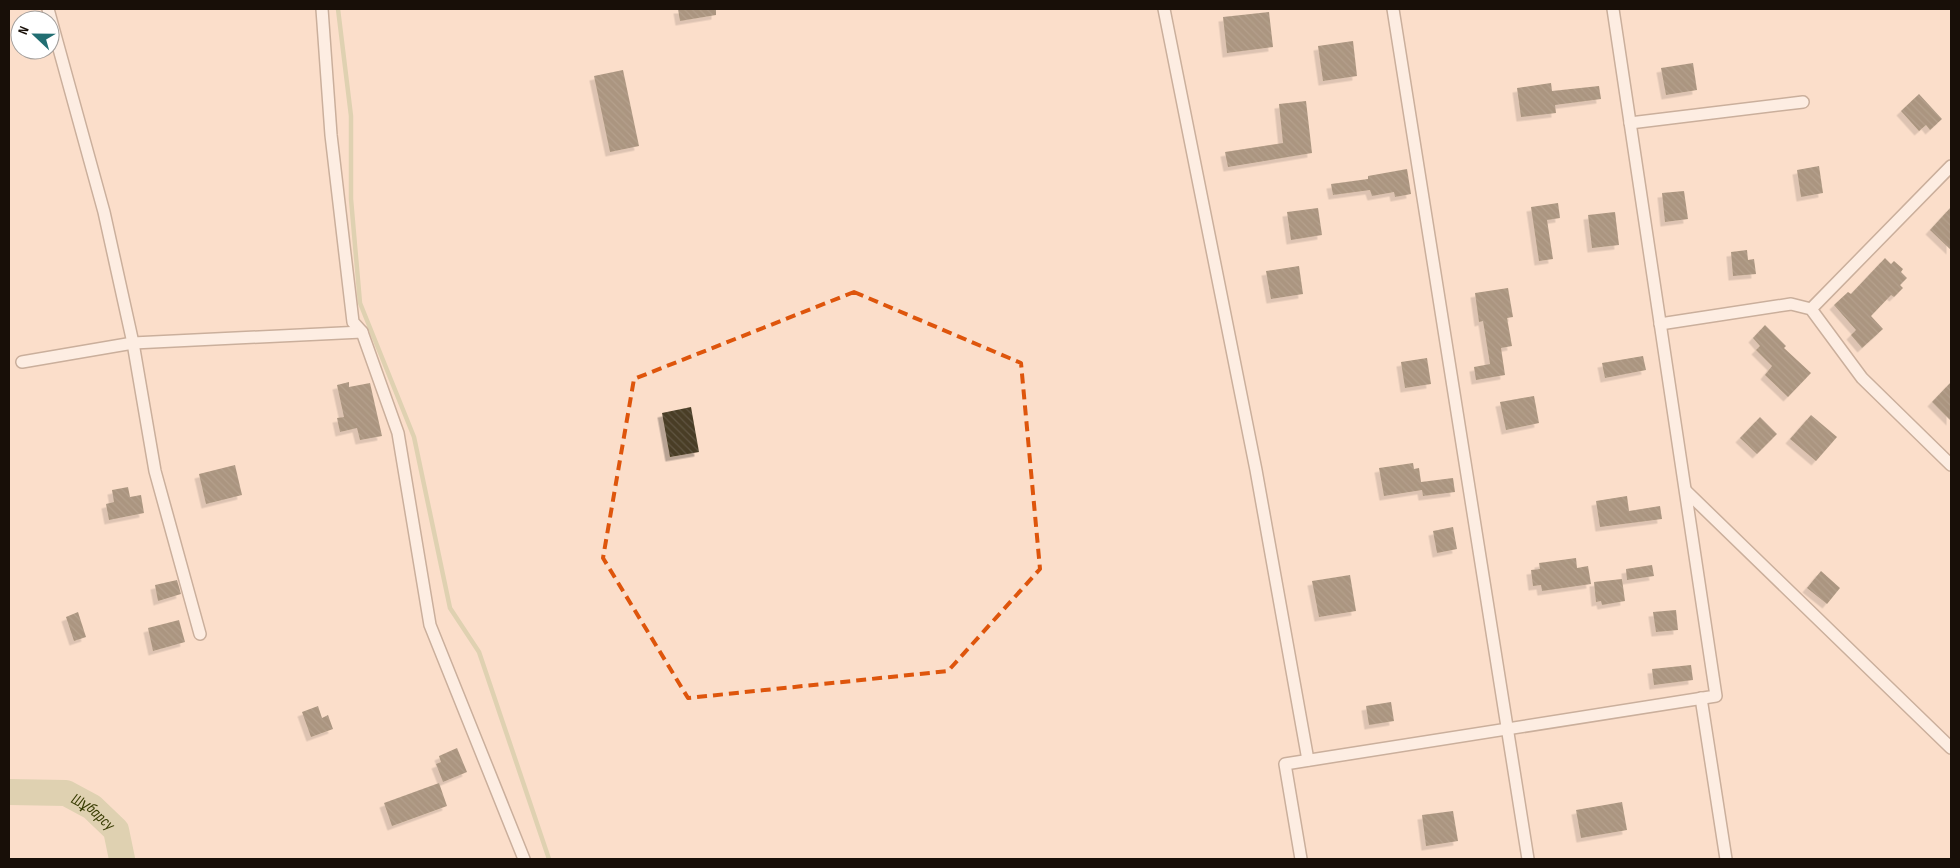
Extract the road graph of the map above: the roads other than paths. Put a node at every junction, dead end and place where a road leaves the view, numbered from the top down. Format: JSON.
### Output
{"nodes":[{"id":1,"x":48,"y":9,"type":"edge"},
{"id":2,"x":322,"y":9,"type":"edge"},
{"id":3,"x":1164,"y":9,"type":"edge"},
{"id":4,"x":1393,"y":9,"type":"edge"},
{"id":5,"x":1613,"y":9,"type":"edge"},
{"id":6,"x":1803,"y":102,"type":"dead end"},
{"id":7,"x":1630,"y":123,"type":"junction"},
{"id":8,"x":1951,"y":166,"type":"edge"},
{"id":9,"x":1811,"y":309,"type":"junction"},
{"id":10,"x":1660,"y":324,"type":"junction"},
{"id":11,"x":362,"y":332,"type":"junction"},
{"id":12,"x":133,"y":343,"type":"junction"},
{"id":13,"x":22,"y":362,"type":"dead end"},
{"id":14,"x":1951,"y":464,"type":"edge"},
{"id":15,"x":1686,"y":491,"type":"junction"},
{"id":16,"x":200,"y":634,"type":"dead end"},
{"id":17,"x":1701,"y":698,"type":"junction"},
{"id":18,"x":1506,"y":728,"type":"junction"},
{"id":19,"x":1951,"y":748,"type":"edge"},
{"id":20,"x":1308,"y":760,"type":"junction"},
{"id":21,"x":524,"y":859,"type":"edge"},
{"id":22,"x":1301,"y":859,"type":"edge"},
{"id":23,"x":1528,"y":859,"type":"edge"},
{"id":24,"x":1726,"y":859,"type":"edge"}],
"edges":[{"from":1,"to":12,"type":"street"},
{"from":2,"to":11,"type":"street"},
{"from":3,"to":20,"type":"street"},
{"from":4,"to":18,"type":"street"},
{"from":5,"to":7,"type":"street"},
{"from":6,"to":7,"type":"street"},
{"from":7,"to":10,"type":"street"},
{"from":8,"to":9,"type":"street"},
{"from":9,"to":10,"type":"street"},
{"from":9,"to":14,"type":"street"},
{"from":10,"to":15,"type":"street"},
{"from":11,"to":12,"type":"street"},
{"from":11,"to":21,"type":"street"},
{"from":12,"to":13,"type":"street"},
{"from":12,"to":16,"type":"street"},
{"from":15,"to":17,"type":"street"},
{"from":15,"to":19,"type":"street"},
{"from":17,"to":18,"type":"street"},
{"from":17,"to":24,"type":"street"},
{"from":18,"to":20,"type":"street"},
{"from":18,"to":23,"type":"street"},
{"from":20,"to":22,"type":"street"}]}
